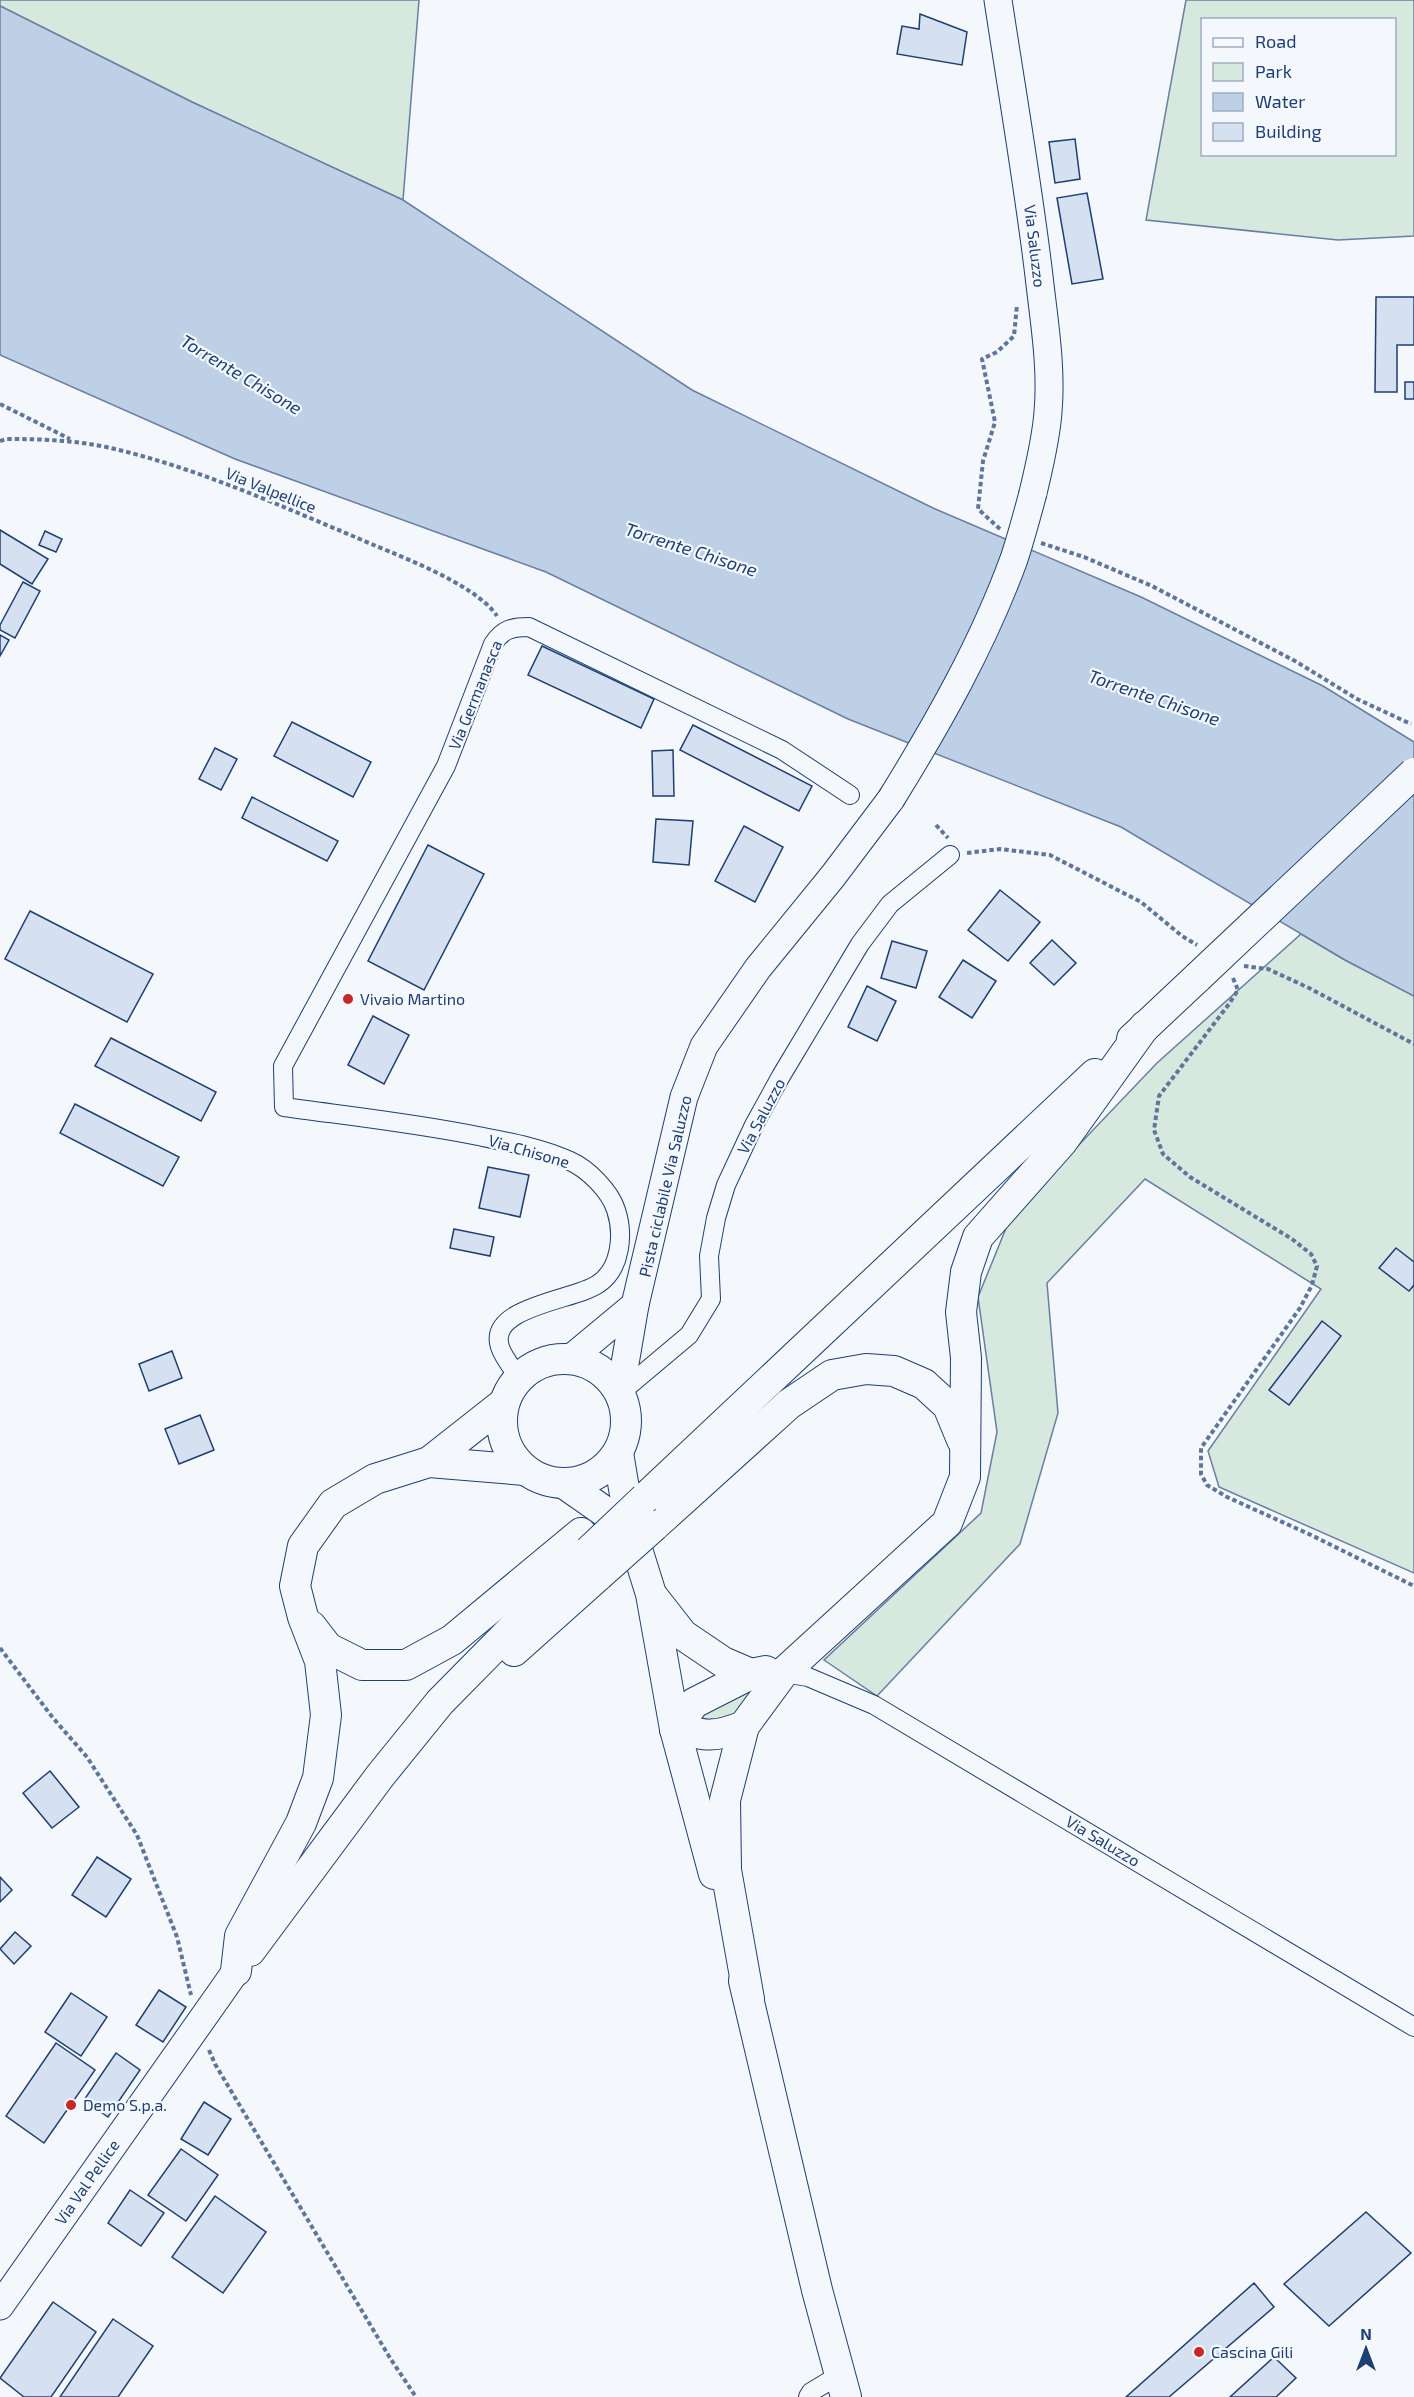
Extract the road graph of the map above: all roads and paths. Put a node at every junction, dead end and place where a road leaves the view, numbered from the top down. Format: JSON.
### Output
{"nodes":[{"id":1,"x":998,"y":0,"type":"edge"},
{"id":2,"x":1040,"y":285,"type":"junction"},
{"id":3,"x":0,"y":404,"type":"edge"},
{"id":4,"x":0,"y":441,"type":"edge"},
{"id":5,"x":73,"y":441,"type":"junction"},
{"id":6,"x":1008,"y":531,"type":"dead end"},
{"id":7,"x":1040,"y":542,"type":"dead end"},
{"id":8,"x":506,"y":630,"type":"junction"},
{"id":9,"x":1412,"y":723,"type":"edge"},
{"id":10,"x":1414,"y":773,"type":"edge"},
{"id":11,"x":850,"y":795,"type":"dead end"},
{"id":12,"x":950,"y":855,"type":"joint"},
{"id":13,"x":1200,"y":947,"type":"dead end"},
{"id":14,"x":1238,"y":965,"type":"dead end"},
{"id":15,"x":1231,"y":972,"type":"dead end"},
{"id":16,"x":1145,"y":1026,"type":"junction"},
{"id":17,"x":1414,"y":1044,"type":"edge"},
{"id":18,"x":284,"y":1107,"type":"joint"},
{"id":19,"x":635,"y":1305,"type":"junction"},
{"id":20,"x":570,"y":1359,"type":"junction"},
{"id":21,"x":511,"y":1390,"type":"junction"},
{"id":22,"x":620,"y":1393,"type":"junction"},
{"id":23,"x":967,"y":1452,"type":"junction"},
{"id":24,"x":618,"y":1453,"type":"junction"},
{"id":25,"x":429,"y":1462,"type":"junction"},
{"id":26,"x":525,"y":1470,"type":"junction"},
{"id":27,"x":565,"y":1484,"type":"junction"},
{"id":28,"x":642,"y":1510,"type":"junction"},
{"id":29,"x":590,"y":1553,"type":"junction"},
{"id":30,"x":1414,"y":1586,"type":"edge"},
{"id":31,"x":651,"y":1594,"type":"junction"},
{"id":32,"x":303,"y":1617,"type":"junction"},
{"id":33,"x":783,"y":1673,"type":"junction"},
{"id":34,"x":751,"y":1674,"type":"junction"},
{"id":35,"x":744,"y":1726,"type":"junction"},
{"id":36,"x":675,"y":1729,"type":"junction"},
{"id":37,"x":236,"y":1971,"type":"junction"},
{"id":38,"x":749,"y":2000,"type":"junction"},
{"id":39,"x":1414,"y":2027,"type":"edge"},
{"id":40,"x":0,"y":2306,"type":"edge"},
{"id":41,"x":843,"y":2386,"type":"edge"},
{"id":42,"x":808,"y":2397,"type":"edge"}],
"edges":[{"from":1,"to":2,"type":"main road","name":"Via Saluzzo"},
{"from":2,"to":6,"type":"path"},
{"from":2,"to":19,"type":"main road","name":"Via Saluzzo","bridge":true},
{"from":3,"to":5,"type":"path"},
{"from":4,"to":5,"type":"path","name":"Via Valpellice"},
{"from":5,"to":8,"type":"path","name":"Via Valpellice"},
{"from":7,"to":9,"type":"path"},
{"from":8,"to":11,"type":"street","name":"Via Germanasca"},
{"from":8,"to":18,"type":"street","name":"Via Germanasca"},
{"from":10,"to":16,"type":"main road","bridge":true},
{"from":12,"to":13,"type":"path"},
{"from":12,"to":22,"type":"street","name":"Via Saluzzo"},
{"from":14,"to":17,"type":"path"},
{"from":15,"to":30,"type":"path"},
{"from":16,"to":23,"type":"main road"},
{"from":16,"to":28,"type":"main road"},
{"from":18,"to":21,"type":"street","name":"Via Chisone"},
{"from":19,"to":20,"type":"main road"},
{"from":19,"to":22,"type":"main road","name":"Via Saluzzo"},
{"from":20,"to":21,"type":"main road"},
{"from":20,"to":22,"type":"main road"},
{"from":21,"to":25,"type":"main road"},
{"from":21,"to":26,"type":"main road"},
{"from":22,"to":24,"type":"main road"},
{"from":23,"to":28,"type":"main road"},
{"from":23,"to":33,"type":"main road"},
{"from":24,"to":27,"type":"main road"},
{"from":24,"to":28,"type":"main road"},
{"from":25,"to":26,"type":"main road"},
{"from":25,"to":32,"type":"main road"},
{"from":26,"to":27,"type":"main road"},
{"from":27,"to":28,"type":"main road"},
{"from":28,"to":29,"type":"main road","bridge":true},
{"from":28,"to":31,"type":"main road"},
{"from":29,"to":32,"type":"main road"},
{"from":29,"to":37,"type":"main road"},
{"from":31,"to":34,"type":"main road"},
{"from":31,"to":36,"type":"main road"},
{"from":32,"to":37,"type":"main road"},
{"from":33,"to":34,"type":"main road"},
{"from":33,"to":35,"type":"main road"},
{"from":33,"to":39,"type":"street","name":"Via Saluzzo"},
{"from":34,"to":36,"type":"main road"},
{"from":35,"to":36,"type":"main road"},
{"from":35,"to":38,"type":"main road"},
{"from":36,"to":38,"type":"main road"},
{"from":37,"to":40,"type":"main road","name":"Via Val Pellice"},
{"from":38,"to":41,"type":"main road"},
{"from":41,"to":42,"type":"street"}]}
